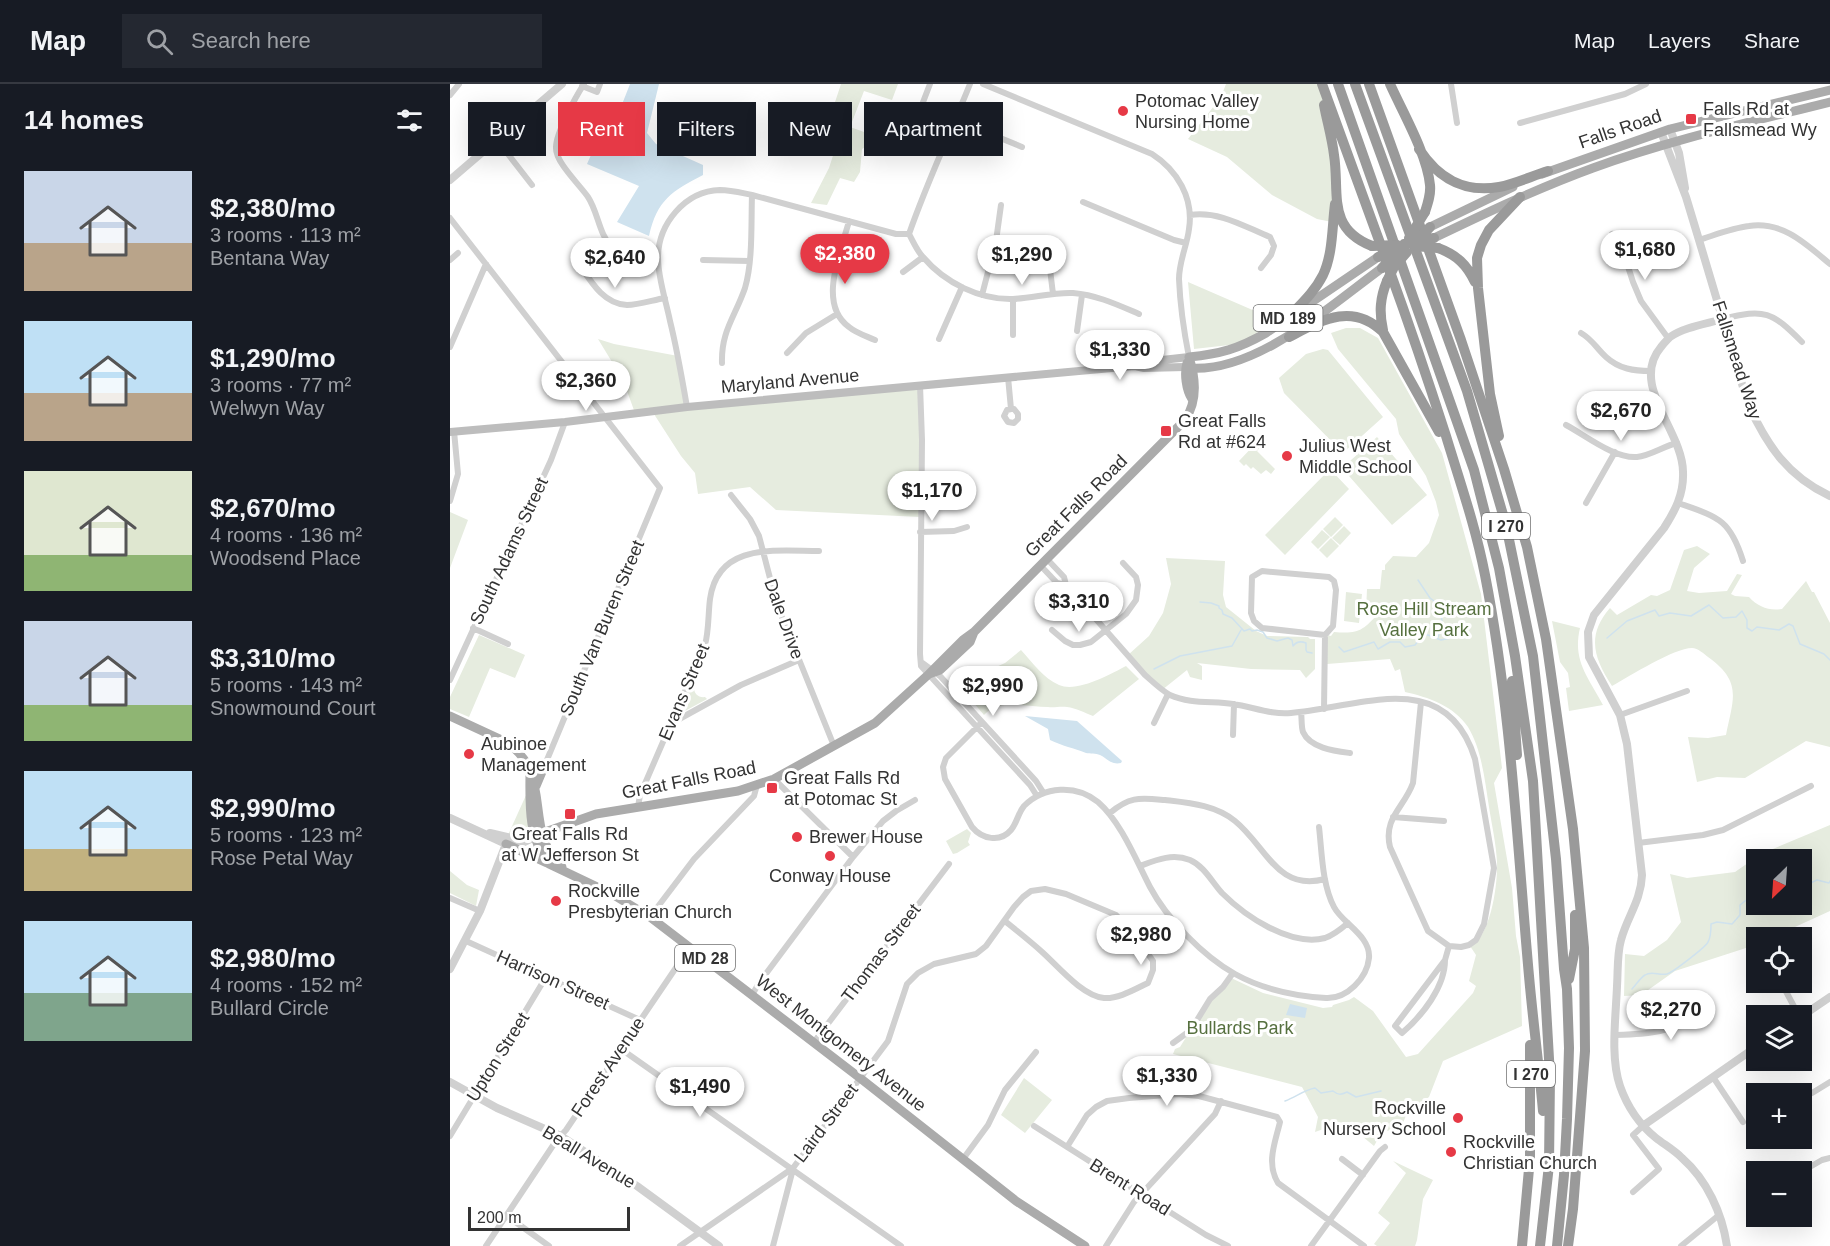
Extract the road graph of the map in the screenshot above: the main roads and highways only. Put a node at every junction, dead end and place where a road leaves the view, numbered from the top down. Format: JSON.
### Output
{"nodes":[{"id":1,"x":1321,"y":84,"type":"edge"},
{"id":2,"x":1338,"y":84,"type":"edge"},
{"id":3,"x":1355,"y":84,"type":"edge"},
{"id":4,"x":1369,"y":84,"type":"edge"},
{"id":5,"x":1390,"y":84,"type":"edge"},
{"id":6,"x":1830,"y":90,"type":"edge"},
{"id":7,"x":1830,"y":102,"type":"edge"},
{"id":8,"x":1419,"y":149,"type":"junction"},
{"id":9,"x":1548,"y":171,"type":"junction"},
{"id":10,"x":1336,"y":195,"type":"junction"},
{"id":11,"x":1520,"y":197,"type":"junction"},
{"id":12,"x":1430,"y":227,"type":"joint"},
{"id":13,"x":1436,"y":243,"type":"junction"},
{"id":14,"x":1407,"y":244,"type":"junction"},
{"id":15,"x":1380,"y":262,"type":"junction"},
{"id":16,"x":1478,"y":288,"type":"junction"},
{"id":17,"x":1286,"y":320,"type":"junction"},
{"id":18,"x":1383,"y":332,"type":"junction"},
{"id":19,"x":1289,"y":337,"type":"junction"},
{"id":20,"x":1189,"y":357,"type":"junction"},
{"id":21,"x":1219,"y":365,"type":"junction"},
{"id":22,"x":1134,"y":366,"type":"junction"},
{"id":23,"x":1189,"y":368,"type":"junction"},
{"id":24,"x":1195,"y":383,"type":"junction"},
{"id":25,"x":1192,"y":399,"type":"junction"},
{"id":26,"x":452,"y":432,"type":"edge"},
{"id":27,"x":1504,"y":469,"type":"junction"},
{"id":28,"x":1469,"y":508,"type":"junction"},
{"id":29,"x":1509,"y":620,"type":"junction"},
{"id":30,"x":450,"y":716,"type":"edge"},
{"id":31,"x":529,"y":767,"type":"junction"},
{"id":32,"x":536,"y":786,"type":"junction"},
{"id":33,"x":538,"y":835,"type":"junction"},
{"id":34,"x":1519,"y":837,"type":"junction"},
{"id":35,"x":506,"y":843,"type":"road end"},
{"id":36,"x":1576,"y":856,"type":"junction"},
{"id":37,"x":549,"y":864,"type":"junction"},
{"id":38,"x":571,"y":875,"type":"junction"},
{"id":39,"x":1529,"y":976,"type":"junction"},
{"id":40,"x":1567,"y":989,"type":"junction"},
{"id":41,"x":1549,"y":1165,"type":"junction"},
{"id":42,"x":1085,"y":1246,"type":"edge"},
{"id":43,"x":1520,"y":1246,"type":"edge"},
{"id":44,"x":1540,"y":1246,"type":"edge"},
{"id":45,"x":1557,"y":1246,"type":"edge"},
{"id":46,"x":1568,"y":1246,"type":"edge"}],
"edges":[{"from":1,"to":10,"type":"highway"},
{"from":1,"to":28,"type":"highway","number":"I 270"},
{"from":2,"to":29,"type":"highway","number":"I 270"},
{"from":3,"to":40,"type":"highway","number":"I 270"},
{"from":4,"to":27,"type":"highway","number":"I 270"},
{"from":5,"to":8,"type":"highway"},
{"from":6,"to":9,"type":"main road","name":"Falls Road"},
{"from":7,"to":11,"type":"main road","name":"Falls Road"},
{"from":8,"to":9,"type":"highway"},
{"from":8,"to":14,"type":"highway","bridge":true},
{"from":9,"to":12,"type":"main road","name":"Falls Road"},
{"from":10,"to":14,"type":"highway","bridge":true},
{"from":10,"to":17,"type":"highway"},
{"from":11,"to":13,"type":"main road","name":"Falls Road"},
{"from":11,"to":16,"type":"highway"},
{"from":12,"to":14,"type":"highway","bridge":true},
{"from":13,"to":14,"type":"highway","bridge":true},
{"from":13,"to":16,"type":"highway"},
{"from":14,"to":15,"type":"highway","bridge":true},
{"from":14,"to":18,"type":"highway","bridge":true},
{"from":15,"to":17,"type":"main road","number":"MD 189"},
{"from":15,"to":19,"type":"main road","number":"MD 189"},
{"from":16,"to":27,"type":"highway"},
{"from":17,"to":20,"type":"main road","number":"MD 189"},
{"from":18,"to":19,"type":"highway"},
{"from":18,"to":28,"type":"highway"},
{"from":19,"to":21,"type":"main road","number":"MD 189"},
{"from":20,"to":22,"type":"main road","name":"Maryland Avenue"},
{"from":20,"to":23,"type":"main road"},
{"from":21,"to":23,"type":"main road","number":"MD 189"},
{"from":21,"to":24,"type":"main road"},
{"from":22,"to":23,"type":"main road","name":"Maryland Avenue"},
{"from":22,"to":26,"type":"main road","name":"Maryland Avenue"},
{"from":23,"to":24,"type":"main road","name":"Great Falls Road"},
{"from":23,"to":25,"type":"main road"},
{"from":24,"to":25,"type":"main road","name":"Great Falls Road"},
{"from":25,"to":33,"type":"main road","name":"Great Falls Road"},
{"from":27,"to":36,"type":"highway","number":"I 270"},
{"from":28,"to":34,"type":"highway","number":"I 270"},
{"from":29,"to":34,"type":"highway"},
{"from":29,"to":41,"type":"highway","number":"I 270"},
{"from":30,"to":31,"type":"main road","number":"MD 28"},
{"from":31,"to":32,"type":"main road","number":"MD 28"},
{"from":31,"to":32,"type":"main road"},
{"from":31,"to":33,"type":"main road","number":"MD 28"},
{"from":32,"to":33,"type":"main road","number":"MD 28"},
{"from":33,"to":37,"type":"main road","number":"MD 28"},
{"from":33,"to":38,"type":"main road","number":"MD 28"},
{"from":34,"to":39,"type":"highway","number":"I 270"},
{"from":35,"to":37,"type":"main road"},
{"from":36,"to":40,"type":"highway"},
{"from":36,"to":46,"type":"highway","number":"I 270"},
{"from":37,"to":38,"type":"main road","number":"MD 28"},
{"from":38,"to":42,"type":"main road","name":"West Montgomery Avenue","number":"MD 28"},
{"from":39,"to":41,"type":"highway"},
{"from":39,"to":43,"type":"highway","number":"I 270"},
{"from":40,"to":45,"type":"highway","number":"I 270"},
{"from":41,"to":44,"type":"highway","number":"I 270"}]}
